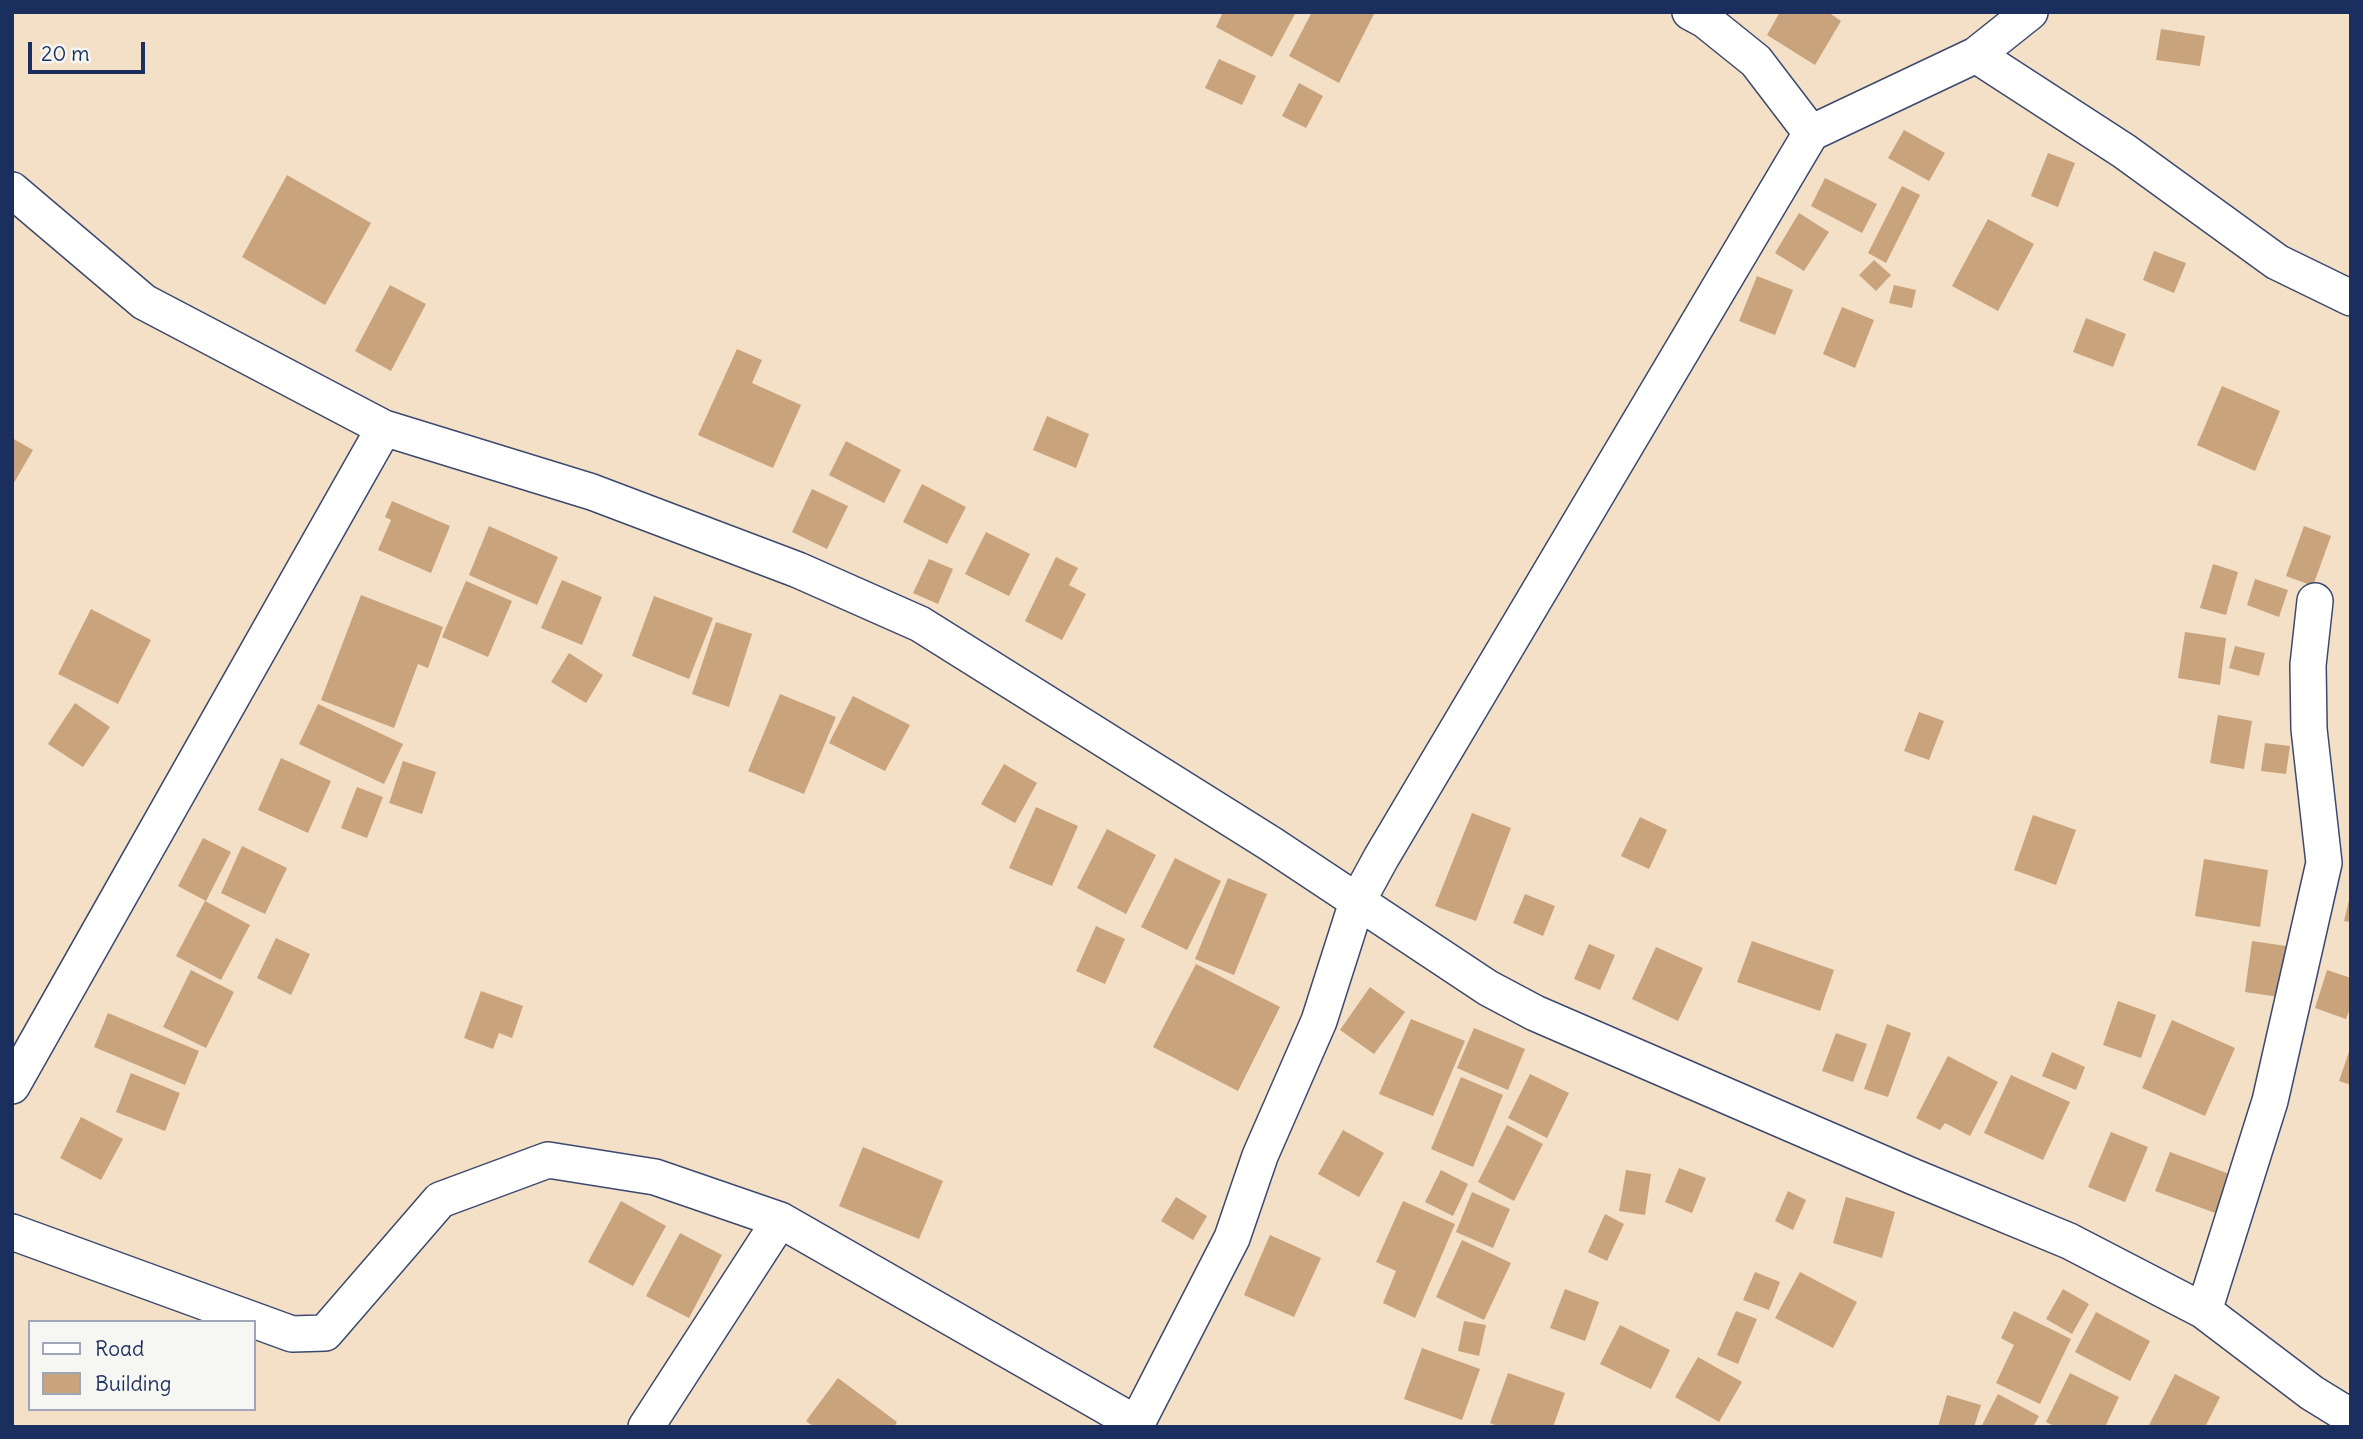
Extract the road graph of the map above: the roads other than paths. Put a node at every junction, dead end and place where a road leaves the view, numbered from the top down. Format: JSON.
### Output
{"nodes":[{"id":1,"x":1690,"y":12,"type":"edge"},
{"id":2,"x":2030,"y":12,"type":"edge"},
{"id":3,"x":1976,"y":55,"type":"junction"},
{"id":4,"x":1811,"y":133,"type":"junction"},
{"id":5,"x":12,"y":190,"type":"edge"},
{"id":6,"x":2351,"y":298,"type":"edge"},
{"id":7,"x":384,"y":428,"type":"junction"},
{"id":8,"x":2315,"y":601,"type":"dead end"},
{"id":9,"x":1357,"y":902,"type":"junction"},
{"id":10,"x":12,"y":1086,"type":"edge"},
{"id":11,"x":780,"y":1220,"type":"junction"},
{"id":12,"x":12,"y":1232,"type":"edge"},
{"id":13,"x":2204,"y":1311,"type":"junction"},
{"id":14,"x":254,"y":1320,"type":"edge"},
{"id":15,"x":256,"y":1321,"type":"edge"},
{"id":16,"x":2351,"y":1417,"type":"edge"},
{"id":17,"x":1136,"y":1425,"type":"edge"},
{"id":18,"x":646,"y":1427,"type":"edge"}],
"edges":[{"from":1,"to":4,"type":"street"},
{"from":2,"to":3,"type":"street"},
{"from":3,"to":4,"type":"street"},
{"from":3,"to":6,"type":"street"},
{"from":4,"to":9,"type":"street"},
{"from":5,"to":7,"type":"street"},
{"from":7,"to":9,"type":"street"},
{"from":7,"to":10,"type":"street"},
{"from":8,"to":13,"type":"street"},
{"from":9,"to":13,"type":"street"},
{"from":9,"to":17,"type":"street"},
{"from":11,"to":15,"type":"street"},
{"from":11,"to":17,"type":"street"},
{"from":11,"to":18,"type":"street"},
{"from":12,"to":14,"type":"street"},
{"from":13,"to":16,"type":"street"}]}
